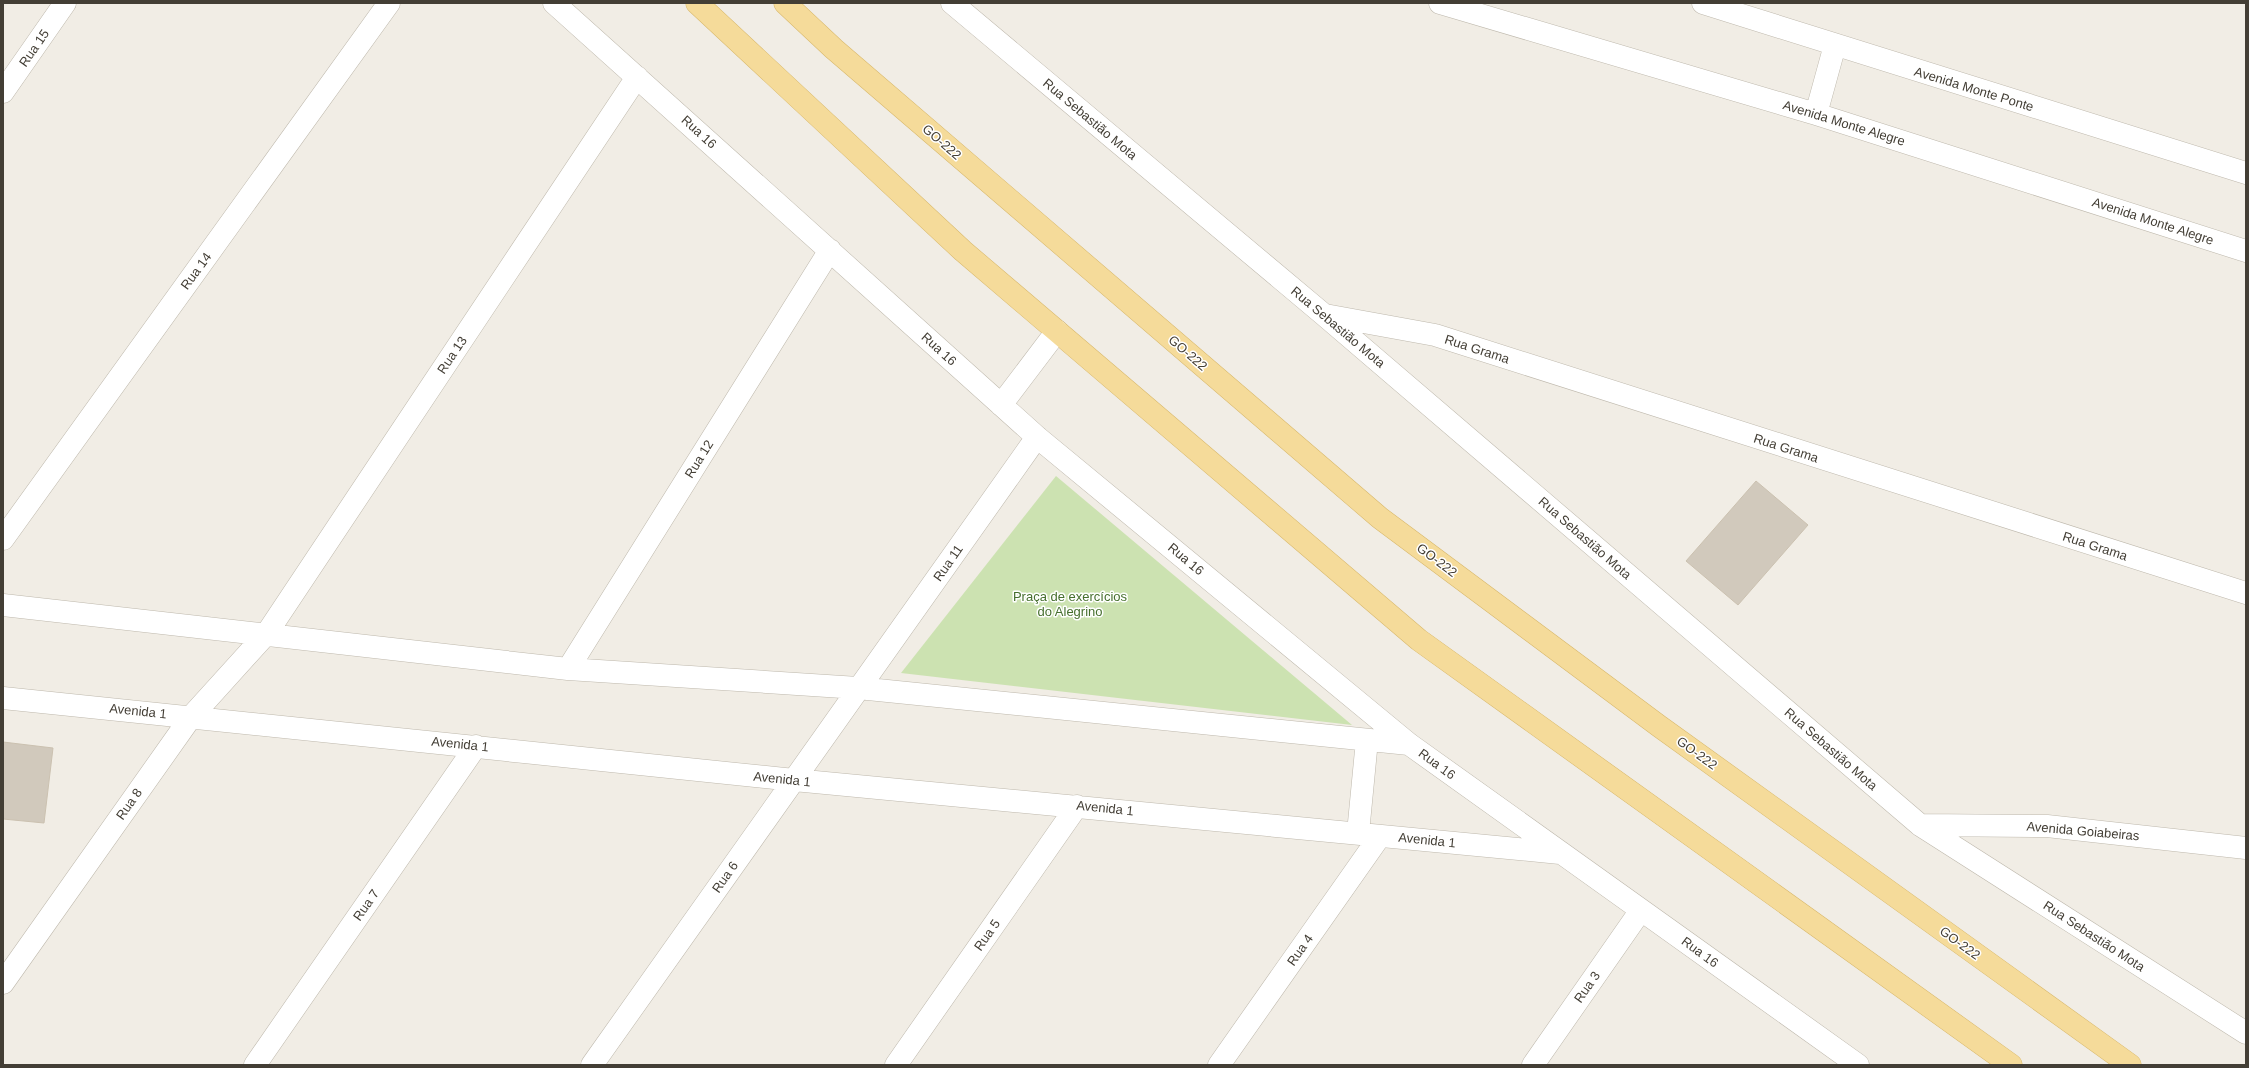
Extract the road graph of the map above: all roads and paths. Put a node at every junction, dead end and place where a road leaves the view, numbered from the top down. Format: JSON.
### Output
{"nodes":[{"id":1,"x":64,"y":3,"type":"edge"},
{"id":2,"x":389,"y":3,"type":"edge"},
{"id":3,"x":554,"y":3,"type":"edge"},
{"id":4,"x":697,"y":3,"type":"edge"},
{"id":5,"x":785,"y":3,"type":"edge"},
{"id":6,"x":952,"y":3,"type":"edge"},
{"id":7,"x":1440,"y":3,"type":"edge"},
{"id":8,"x":1703,"y":3,"type":"edge"},
{"id":9,"x":1835,"y":45,"type":"junction"},
{"id":10,"x":638,"y":77,"type":"junction"},
{"id":11,"x":3,"y":92,"type":"edge"},
{"id":12,"x":1816,"y":114,"type":"junction"},
{"id":13,"x":2246,"y":173,"type":"edge"},
{"id":14,"x":830,"y":250,"type":"junction"},
{"id":15,"x":2246,"y":251,"type":"edge"},
{"id":16,"x":1323,"y":314,"type":"junction"},
{"id":17,"x":1057,"y":331,"type":"junction"},
{"id":18,"x":1001,"y":405,"type":"junction"},
{"id":19,"x":1037,"y":437,"type":"junction"},
{"id":20,"x":3,"y":539,"type":"edge"},
{"id":21,"x":2246,"y":594,"type":"edge"},
{"id":22,"x":3,"y":605,"type":"edge"},
{"id":23,"x":267,"y":634,"type":"junction"},
{"id":24,"x":568,"y":669,"type":"junction"},
{"id":25,"x":858,"y":688,"type":"junction"},
{"id":26,"x":3,"y":698,"type":"edge"},
{"id":27,"x":191,"y":717,"type":"junction"},
{"id":28,"x":1367,"y":740,"type":"junction"},
{"id":29,"x":1409,"y":744,"type":"junction"},
{"id":30,"x":476,"y":746,"type":"junction"},
{"id":31,"x":794,"y":780,"type":"junction"},
{"id":32,"x":1077,"y":806,"type":"junction"},
{"id":33,"x":1920,"y":825,"type":"junction"},
{"id":34,"x":1358,"y":833,"type":"junction"},
{"id":35,"x":1380,"y":836,"type":"junction"},
{"id":36,"x":2246,"y":848,"type":"edge"},
{"id":37,"x":1562,"y":854,"type":"junction"},
{"id":38,"x":1641,"y":910,"type":"junction"},
{"id":39,"x":12,"y":957,"type":"edge"},
{"id":40,"x":3,"y":983,"type":"edge"},
{"id":41,"x":2246,"y":1033,"type":"edge"},
{"id":42,"x":1853,"y":1064,"type":"edge"},
{"id":43,"x":255,"y":1065,"type":"edge"},
{"id":44,"x":592,"y":1065,"type":"edge"},
{"id":45,"x":896,"y":1065,"type":"edge"},
{"id":46,"x":1219,"y":1065,"type":"edge"},
{"id":47,"x":1533,"y":1065,"type":"edge"},
{"id":48,"x":2011,"y":1065,"type":"edge"},
{"id":49,"x":2130,"y":1065,"type":"edge"}],
"edges":[{"from":1,"to":11,"type":"street","name":"Rua 15"},
{"from":2,"to":20,"type":"street","name":"Rua 14"},
{"from":3,"to":10,"type":"street","name":"Rua 16"},
{"from":4,"to":17,"type":"main road"},
{"from":5,"to":49,"type":"main road","name":"GO-222"},
{"from":6,"to":16,"type":"street","name":"Rua Sebastião Mota"},
{"from":7,"to":12,"type":"street","name":"Avenida Monte Alegre"},
{"from":8,"to":9,"type":"street","name":"Avenida Monte Ponte"},
{"from":9,"to":12,"type":"street"},
{"from":9,"to":13,"type":"street","name":"Avenida Monte Ponte"},
{"from":10,"to":14,"type":"street","name":"Rua 16"},
{"from":10,"to":23,"type":"street","name":"Rua 13"},
{"from":12,"to":15,"type":"street","name":"Avenida Monte Alegre"},
{"from":14,"to":18,"type":"street","name":"Rua 16"},
{"from":14,"to":24,"type":"street","name":"Rua 12"},
{"from":16,"to":21,"type":"street","name":"Rua Grama"},
{"from":16,"to":33,"type":"street","name":"Rua Sebastião Mota"},
{"from":17,"to":18,"type":"street"},
{"from":17,"to":48,"type":"main road"},
{"from":18,"to":19,"type":"street","name":"Rua 16"},
{"from":19,"to":25,"type":"street","name":"Rua 11"},
{"from":19,"to":29,"type":"street","name":"Rua 16"},
{"from":22,"to":23,"type":"street"},
{"from":23,"to":24,"type":"street"},
{"from":23,"to":27,"type":"street","name":"Rua 8"},
{"from":24,"to":25,"type":"street"},
{"from":25,"to":28,"type":"street"},
{"from":25,"to":31,"type":"street","name":"Rua 6"},
{"from":26,"to":27,"type":"street","name":"Avenida 1"},
{"from":27,"to":30,"type":"street","name":"Avenida 1"},
{"from":27,"to":39,"type":"street","name":"Rua 8"},
{"from":28,"to":29,"type":"street"},
{"from":28,"to":34,"type":"street"},
{"from":29,"to":37,"type":"street","name":"Rua 16"},
{"from":30,"to":31,"type":"street","name":"Avenida 1"},
{"from":30,"to":43,"type":"street","name":"Rua 7"},
{"from":31,"to":32,"type":"street","name":"Avenida 1"},
{"from":31,"to":44,"type":"street","name":"Rua 6"},
{"from":32,"to":34,"type":"street","name":"Avenida 1"},
{"from":32,"to":45,"type":"street","name":"Rua 5"},
{"from":33,"to":36,"type":"street","name":"Avenida Goiabeiras"},
{"from":33,"to":41,"type":"street","name":"Rua Sebastião Mota"},
{"from":34,"to":35,"type":"street","name":"Avenida 1"},
{"from":35,"to":37,"type":"street","name":"Avenida 1"},
{"from":35,"to":46,"type":"street","name":"Rua 4"},
{"from":37,"to":38,"type":"street","name":"Rua 16"},
{"from":38,"to":42,"type":"street","name":"Rua 16"},
{"from":38,"to":47,"type":"street","name":"Rua 3"},
{"from":39,"to":40,"type":"street","name":"Rua 8"}]}
